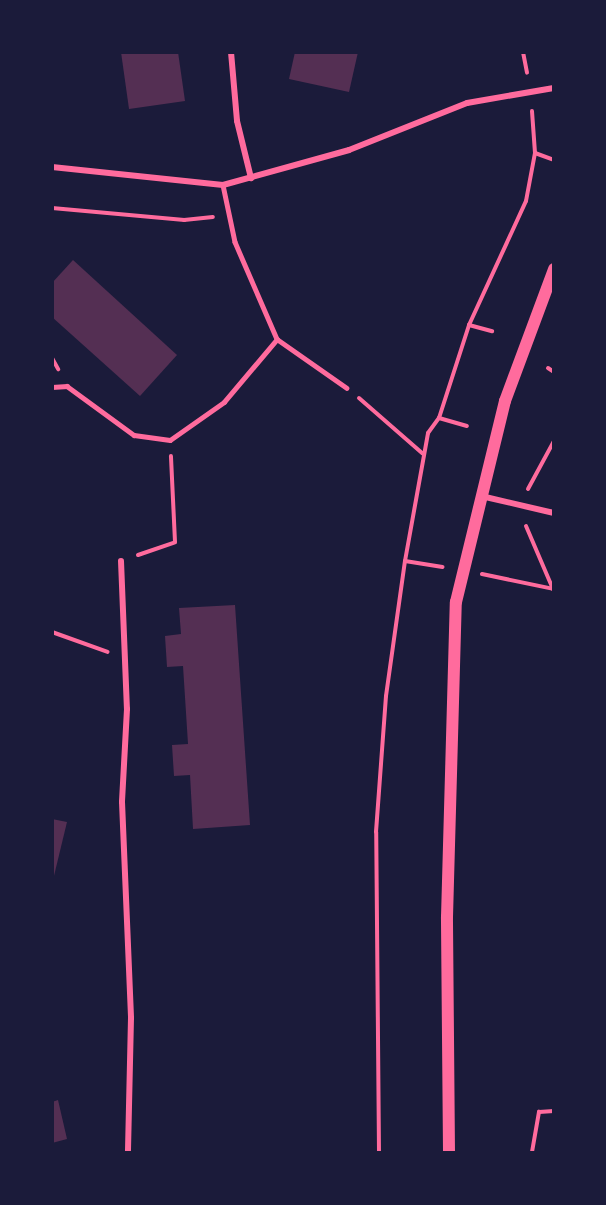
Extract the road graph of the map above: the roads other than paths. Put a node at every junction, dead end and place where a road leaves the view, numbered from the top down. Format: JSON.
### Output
{"nodes":[{"id":1,"x":231,"y":52,"type":"edge"},
{"id":2,"x":554,"y":88,"type":"edge"},
{"id":3,"x":52,"y":167,"type":"edge"},
{"id":4,"x":251,"y":178,"type":"junction"},
{"id":5,"x":223,"y":184,"type":"junction"},
{"id":6,"x":554,"y":268,"type":"edge"},
{"id":7,"x":277,"y":339,"type":"junction"},
{"id":8,"x":52,"y":387,"type":"edge"},
{"id":9,"x":347,"y":388,"type":"road end"},
{"id":10,"x":479,"y":495,"type":"junction"},
{"id":11,"x":554,"y":513,"type":"edge"},
{"id":12,"x":121,"y":561,"type":"road end"},
{"id":13,"x":128,"y":1152,"type":"edge"},
{"id":14,"x":449,"y":1152,"type":"edge"}],
"edges":[{"from":1,"to":4,"type":"street"},
{"from":2,"to":4,"type":"street"},
{"from":3,"to":5,"type":"street"},
{"from":4,"to":5,"type":"street"},
{"from":5,"to":7,"type":"lane"},
{"from":6,"to":10,"type":"main road"},
{"from":7,"to":8,"type":"lane"},
{"from":7,"to":9,"type":"lane"},
{"from":10,"to":11,"type":"street"},
{"from":10,"to":14,"type":"main road"},
{"from":12,"to":13,"type":"street"}]}
